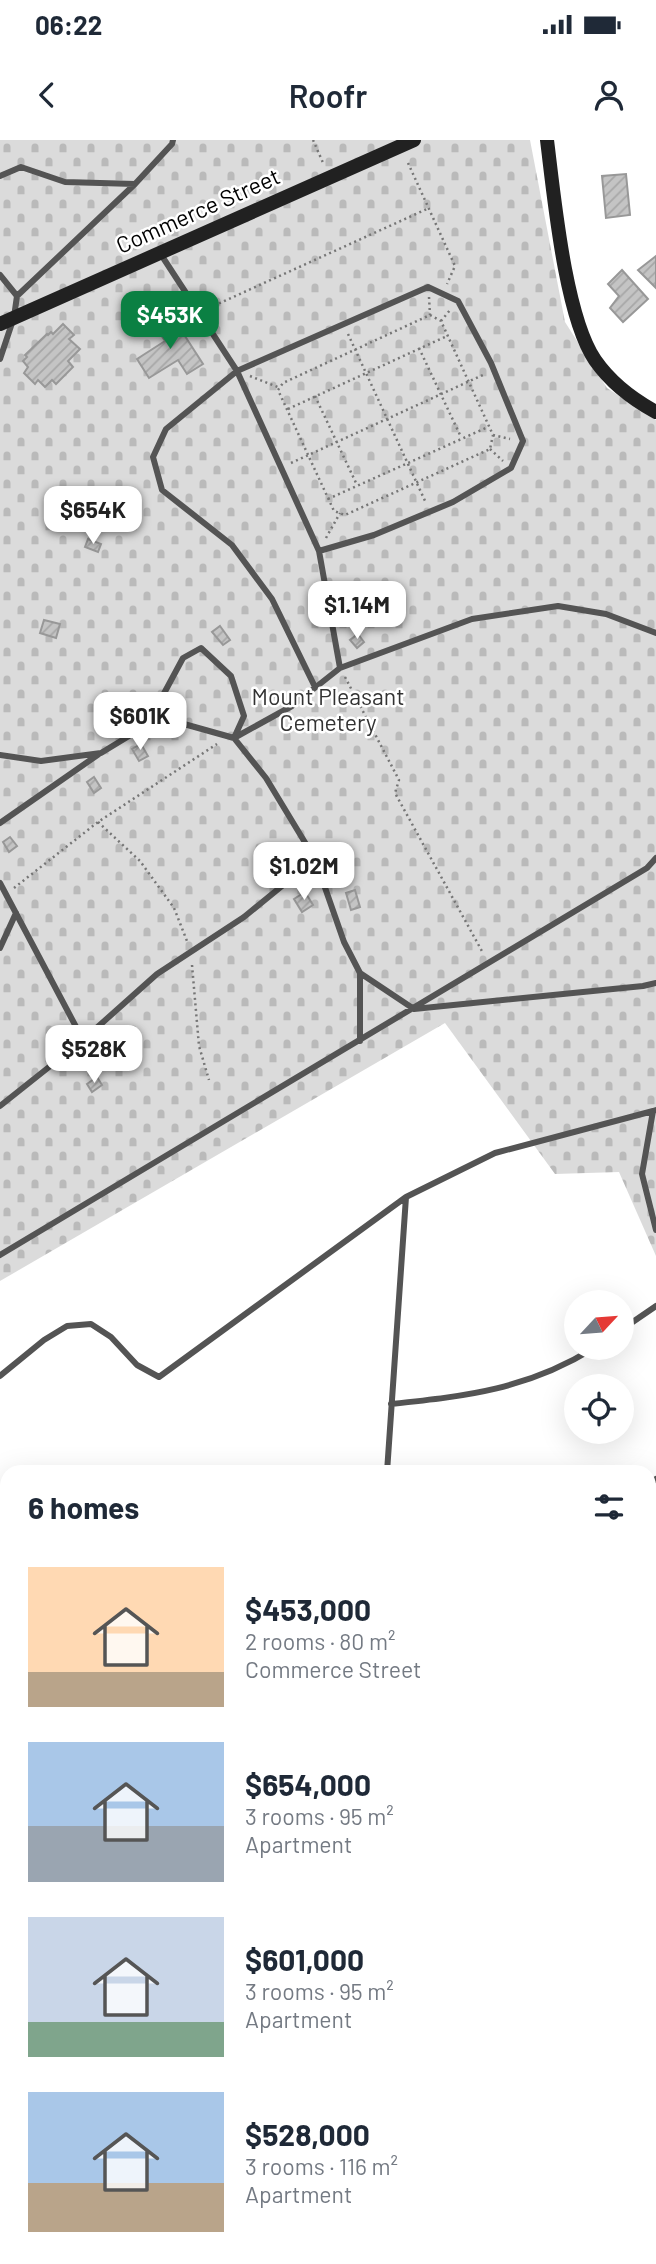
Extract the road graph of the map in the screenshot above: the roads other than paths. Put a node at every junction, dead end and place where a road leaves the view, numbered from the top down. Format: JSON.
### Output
{"nodes":[{"id":1,"x":173,"y":140,"type":"edge"},
{"id":2,"x":414,"y":140,"type":"edge"},
{"id":3,"x":547,"y":140,"type":"edge"},
{"id":4,"x":0,"y":176,"type":"edge"},
{"id":5,"x":135,"y":184,"type":"junction"},
{"id":6,"x":160,"y":253,"type":"junction"},
{"id":7,"x":0,"y":275,"type":"edge"},
{"id":8,"x":17,"y":296,"type":"junction"},
{"id":9,"x":14,"y":317,"type":"junction"},
{"id":10,"x":0,"y":324,"type":"edge"},
{"id":11,"x":0,"y":359,"type":"edge"},
{"id":12,"x":237,"y":371,"type":"junction"},
{"id":13,"x":656,"y":412,"type":"edge"},
{"id":14,"x":319,"y":551,"type":"junction"},
{"id":15,"x":656,"y":633,"type":"edge"},
{"id":16,"x":340,"y":668,"type":"junction"},
{"id":17,"x":315,"y":687,"type":"junction"},
{"id":18,"x":147,"y":725,"type":"junction"},
{"id":19,"x":231,"y":737,"type":"junction"},
{"id":20,"x":100,"y":753,"type":"junction"},
{"id":21,"x":0,"y":755,"type":"edge"},
{"id":22,"x":0,"y":823,"type":"edge"},
{"id":23,"x":656,"y":858,"type":"edge"},
{"id":24,"x":315,"y":859,"type":"junction"},
{"id":25,"x":0,"y":883,"type":"edge"},
{"id":26,"x":16,"y":913,"type":"junction"},
{"id":27,"x":0,"y":948,"type":"edge"},
{"id":28,"x":360,"y":973,"type":"junction"},
{"id":29,"x":656,"y":983,"type":"edge"},
{"id":30,"x":414,"y":1009,"type":"junction"},
{"id":31,"x":83,"y":1040,"type":"junction"},
{"id":32,"x":360,"y":1041,"type":"junction"},
{"id":33,"x":0,"y":1106,"type":"edge"},
{"id":34,"x":655,"y":1110,"type":"edge"},
{"id":35,"x":406,"y":1197,"type":"junction"},
{"id":36,"x":656,"y":1230,"type":"edge"},
{"id":37,"x":0,"y":1255,"type":"edge"},
{"id":38,"x":656,"y":1306,"type":"edge"},
{"id":39,"x":634,"y":1321,"type":"edge"},
{"id":40,"x":575,"y":1360,"type":"edge"},
{"id":41,"x":0,"y":1377,"type":"edge"},
{"id":42,"x":391,"y":1404,"type":"junction"},
{"id":43,"x":387,"y":1465,"type":"edge"}],
"edges":[{"from":1,"to":5,"type":"lane"},
{"from":2,"to":6,"type":"street","name":"Commerce Street"},
{"from":3,"to":13,"type":"street"},
{"from":4,"to":5,"type":"lane"},
{"from":5,"to":8,"type":"lane"},
{"from":6,"to":9,"type":"street","name":"Commerce Street"},
{"from":6,"to":12,"type":"lane"},
{"from":7,"to":8,"type":"lane"},
{"from":8,"to":9,"type":"lane"},
{"from":9,"to":10,"type":"street","name":"Commerce Street"},
{"from":9,"to":11,"type":"lane"},
{"from":12,"to":14,"type":"lane"},
{"from":12,"to":14,"type":"lane"},
{"from":12,"to":17,"type":"lane"},
{"from":14,"to":16,"type":"lane"},
{"from":15,"to":16,"type":"lane"},
{"from":16,"to":17,"type":"lane"},
{"from":17,"to":19,"type":"lane"},
{"from":18,"to":19,"type":"lane"},
{"from":18,"to":19,"type":"lane"},
{"from":18,"to":20,"type":"lane"},
{"from":19,"to":24,"type":"lane"},
{"from":20,"to":21,"type":"lane"},
{"from":20,"to":22,"type":"lane"},
{"from":23,"to":30,"type":"lane"},
{"from":24,"to":28,"type":"lane"},
{"from":24,"to":31,"type":"lane"},
{"from":25,"to":26,"type":"lane"},
{"from":26,"to":27,"type":"lane"},
{"from":26,"to":31,"type":"lane"},
{"from":28,"to":30,"type":"lane"},
{"from":28,"to":32,"type":"lane"},
{"from":29,"to":30,"type":"lane"},
{"from":30,"to":32,"type":"lane"},
{"from":31,"to":33,"type":"lane"},
{"from":32,"to":37,"type":"lane"},
{"from":34,"to":35,"type":"lane"},
{"from":34,"to":36,"type":"lane"},
{"from":35,"to":41,"type":"lane"},
{"from":35,"to":42,"type":"lane"},
{"from":38,"to":39,"type":"lane"},
{"from":40,"to":42,"type":"lane"},
{"from":42,"to":43,"type":"lane"}]}
